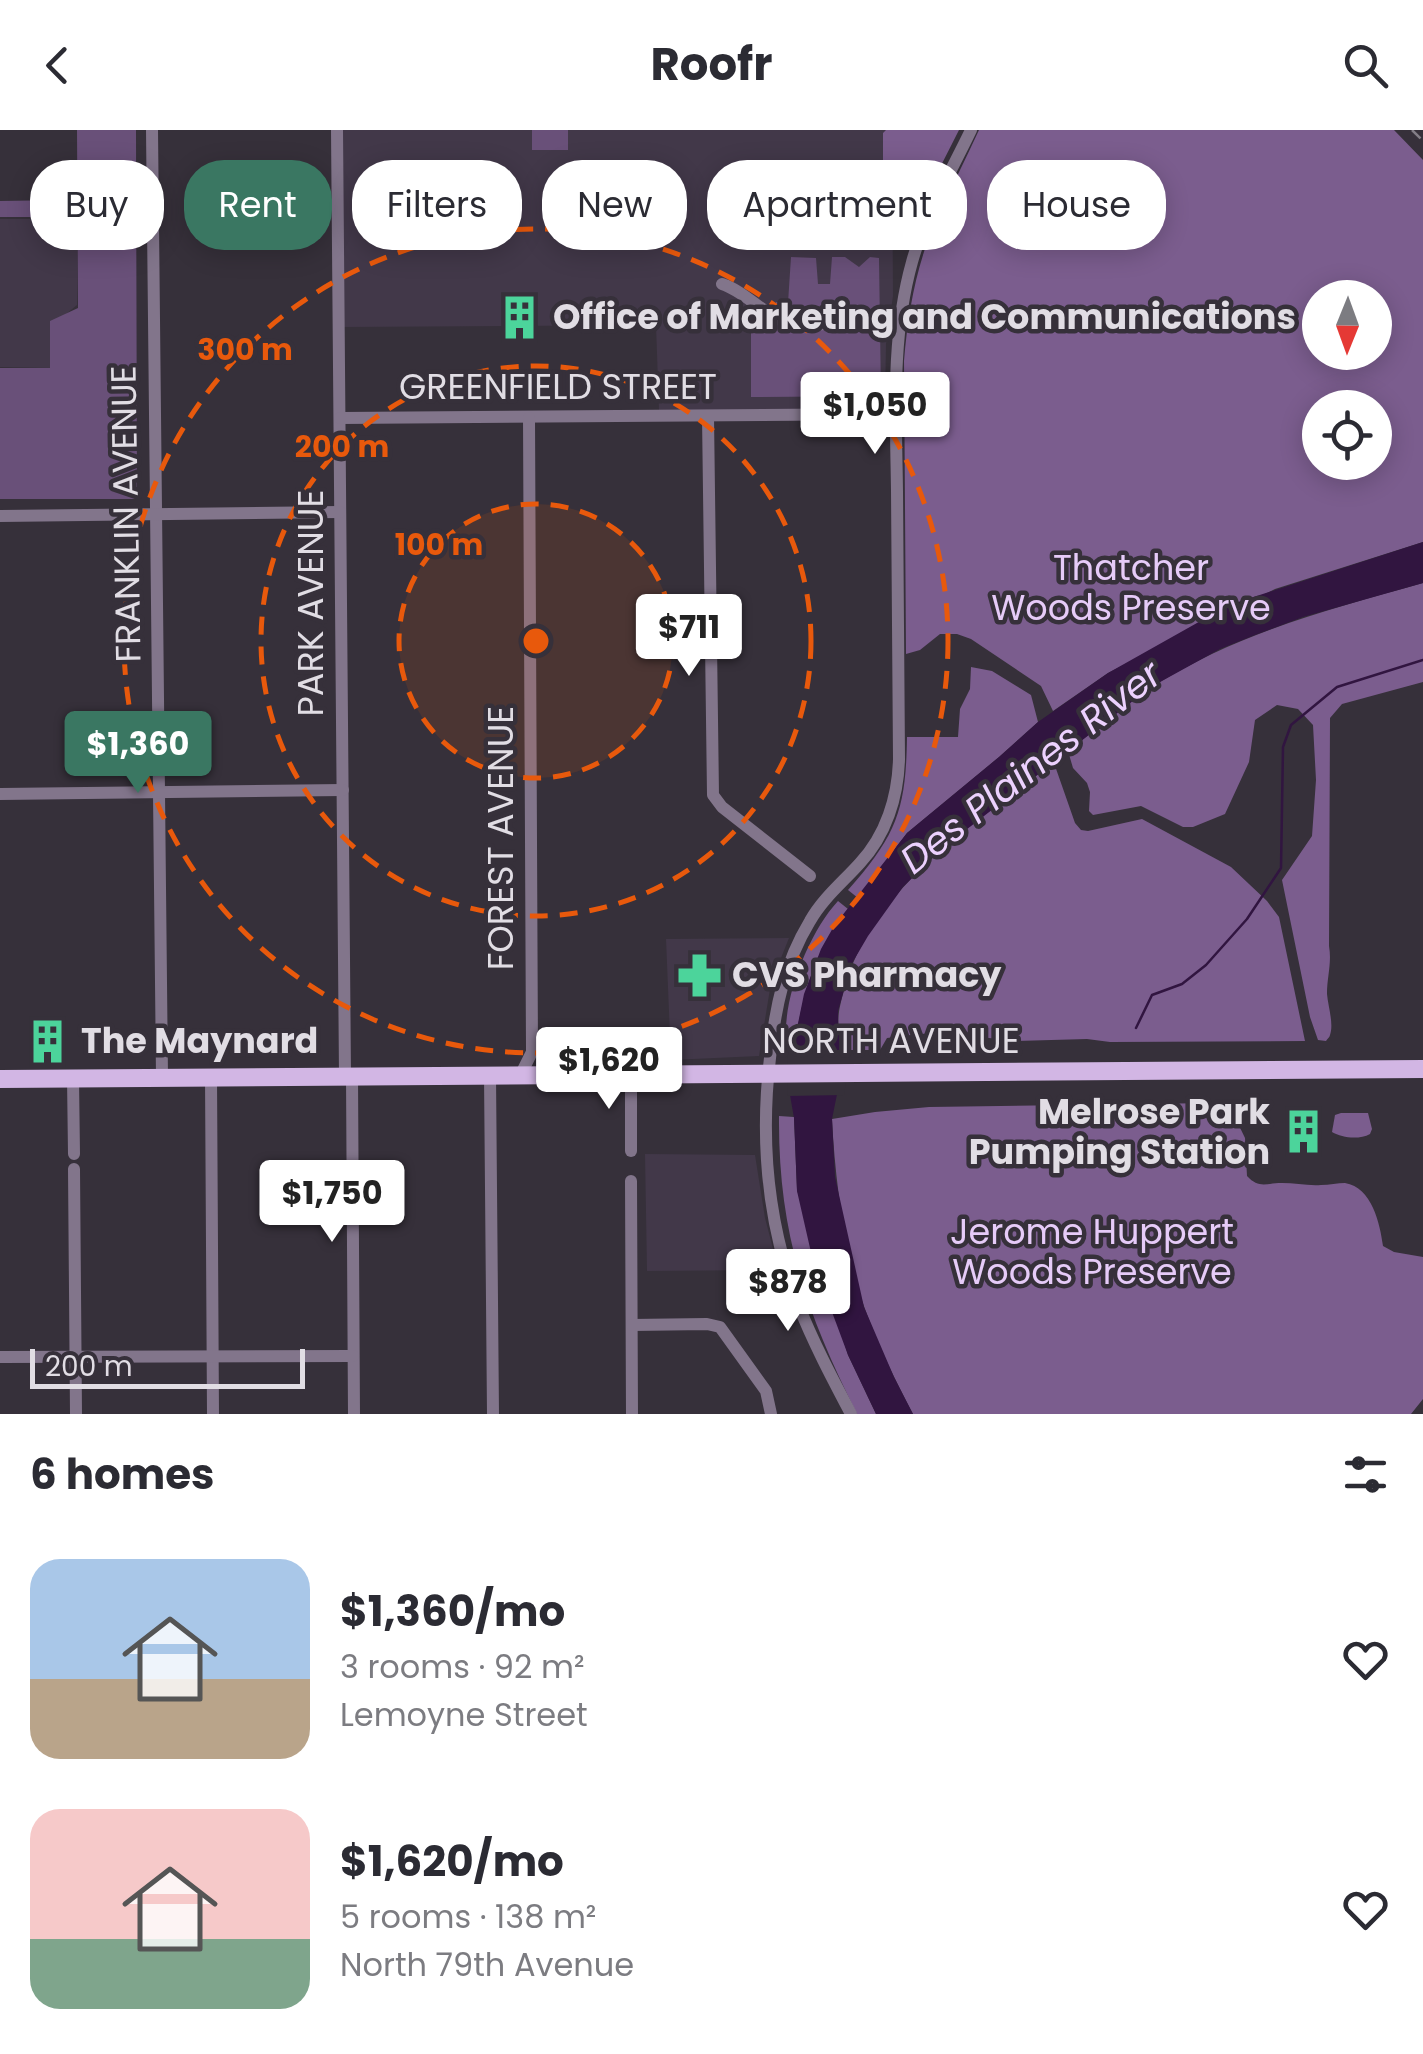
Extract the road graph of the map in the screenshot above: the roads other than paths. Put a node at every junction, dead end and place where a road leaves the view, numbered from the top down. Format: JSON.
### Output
{"nodes":[{"id":1,"x":152,"y":130,"type":"edge"},
{"id":2,"x":337,"y":130,"type":"edge"},
{"id":3,"x":971,"y":130,"type":"edge"},
{"id":4,"x":722,"y":284,"type":"dead end"},
{"id":5,"x":900,"y":318,"type":"junction"},
{"id":6,"x":896,"y":414,"type":"junction"},
{"id":7,"x":708,"y":416,"type":"junction"},
{"id":8,"x":340,"y":418,"type":"junction"},
{"id":9,"x":529,"y":418,"type":"junction"},
{"id":10,"x":340,"y":512,"type":"junction"},
{"id":11,"x":156,"y":514,"type":"junction"},
{"id":12,"x":0,"y":516,"type":"edge"},
{"id":13,"x":343,"y":790,"type":"junction"},
{"id":14,"x":159,"y":792,"type":"junction"},
{"id":15,"x":0,"y":794,"type":"edge"},
{"id":16,"x":810,"y":876,"type":"dead end"},
{"id":17,"x":1423,"y":1069,"type":"edge"},
{"id":18,"x":521,"y":1074,"type":"junction"},
{"id":19,"x":630,"y":1074,"type":"junction"},
{"id":20,"x":778,"y":1074,"type":"junction"},
{"id":21,"x":490,"y":1075,"type":"junction"},
{"id":22,"x":349,"y":1076,"type":"junction"},
{"id":23,"x":162,"y":1077,"type":"junction"},
{"id":24,"x":211,"y":1077,"type":"junction"},
{"id":25,"x":0,"y":1078,"type":"edge"},
{"id":26,"x":73,"y":1078,"type":"junction"},
{"id":27,"x":630,"y":1151,"type":"dead end"},
{"id":28,"x":631,"y":1182,"type":"dead end"},
{"id":29,"x":632,"y":1326,"type":"junction"},
{"id":30,"x":213,"y":1356,"type":"junction"},
{"id":31,"x":353,"y":1356,"type":"junction"},
{"id":32,"x":75,"y":1357,"type":"junction"},
{"id":33,"x":0,"y":1358,"type":"edge"},
{"id":34,"x":76,"y":1414,"type":"edge"},
{"id":35,"x":213,"y":1414,"type":"edge"},
{"id":36,"x":354,"y":1414,"type":"edge"},
{"id":37,"x":493,"y":1414,"type":"edge"},
{"id":38,"x":632,"y":1414,"type":"edge"},
{"id":39,"x":771,"y":1414,"type":"edge"},
{"id":40,"x":851,"y":1414,"type":"edge"}],
"edges":[{"from":1,"to":11,"type":"street","name":"FRANKLIN AVENUE"},
{"from":2,"to":8,"type":"street","name":"PARK AVENUE"},
{"from":3,"to":5,"type":"street"},
{"from":4,"to":5,"type":"street"},
{"from":5,"to":6,"type":"street"},
{"from":6,"to":7,"type":"street","name":"GREENFIELD STREET"},
{"from":6,"to":20,"type":"street"},
{"from":7,"to":9,"type":"street","name":"GREENFIELD STREET"},
{"from":7,"to":16,"type":"street"},
{"from":8,"to":9,"type":"street","name":"GREENFIELD STREET"},
{"from":8,"to":10,"type":"street","name":"PARK AVENUE"},
{"from":9,"to":18,"type":"street","name":"FOREST AVENUE"},
{"from":10,"to":11,"type":"street"},
{"from":10,"to":13,"type":"street","name":"PARK AVENUE"},
{"from":11,"to":12,"type":"street"},
{"from":11,"to":14,"type":"street","name":"FRANKLIN AVENUE"},
{"from":13,"to":14,"type":"street"},
{"from":13,"to":22,"type":"street","name":"PARK AVENUE"},
{"from":14,"to":15,"type":"street"},
{"from":14,"to":23,"type":"street","name":"FRANKLIN AVENUE"},
{"from":17,"to":20,"type":"main road","name":"NORTH AVENUE"},
{"from":18,"to":19,"type":"main road","name":"NORTH AVENUE"},
{"from":18,"to":21,"type":"main road","name":"NORTH AVENUE"},
{"from":19,"to":20,"type":"main road","name":"NORTH AVENUE"},
{"from":19,"to":27,"type":"street"},
{"from":20,"to":40,"type":"street"},
{"from":21,"to":22,"type":"main road","name":"NORTH AVENUE"},
{"from":21,"to":37,"type":"street"},
{"from":22,"to":24,"type":"main road","name":"NORTH AVENUE"},
{"from":22,"to":31,"type":"street","name":"PARK AVENUE"},
{"from":23,"to":24,"type":"main road","name":"NORTH AVENUE"},
{"from":23,"to":26,"type":"main road","name":"NORTH AVENUE"},
{"from":24,"to":30,"type":"street"},
{"from":25,"to":26,"type":"main road","name":"NORTH AVENUE"},
{"from":26,"to":32,"type":"street"},
{"from":28,"to":29,"type":"street"},
{"from":29,"to":38,"type":"street"},
{"from":29,"to":39,"type":"street"},
{"from":30,"to":31,"type":"street"},
{"from":30,"to":32,"type":"street"},
{"from":30,"to":35,"type":"street"},
{"from":31,"to":36,"type":"street","name":"PARK AVENUE"},
{"from":32,"to":33,"type":"street"},
{"from":32,"to":34,"type":"street"}]}
